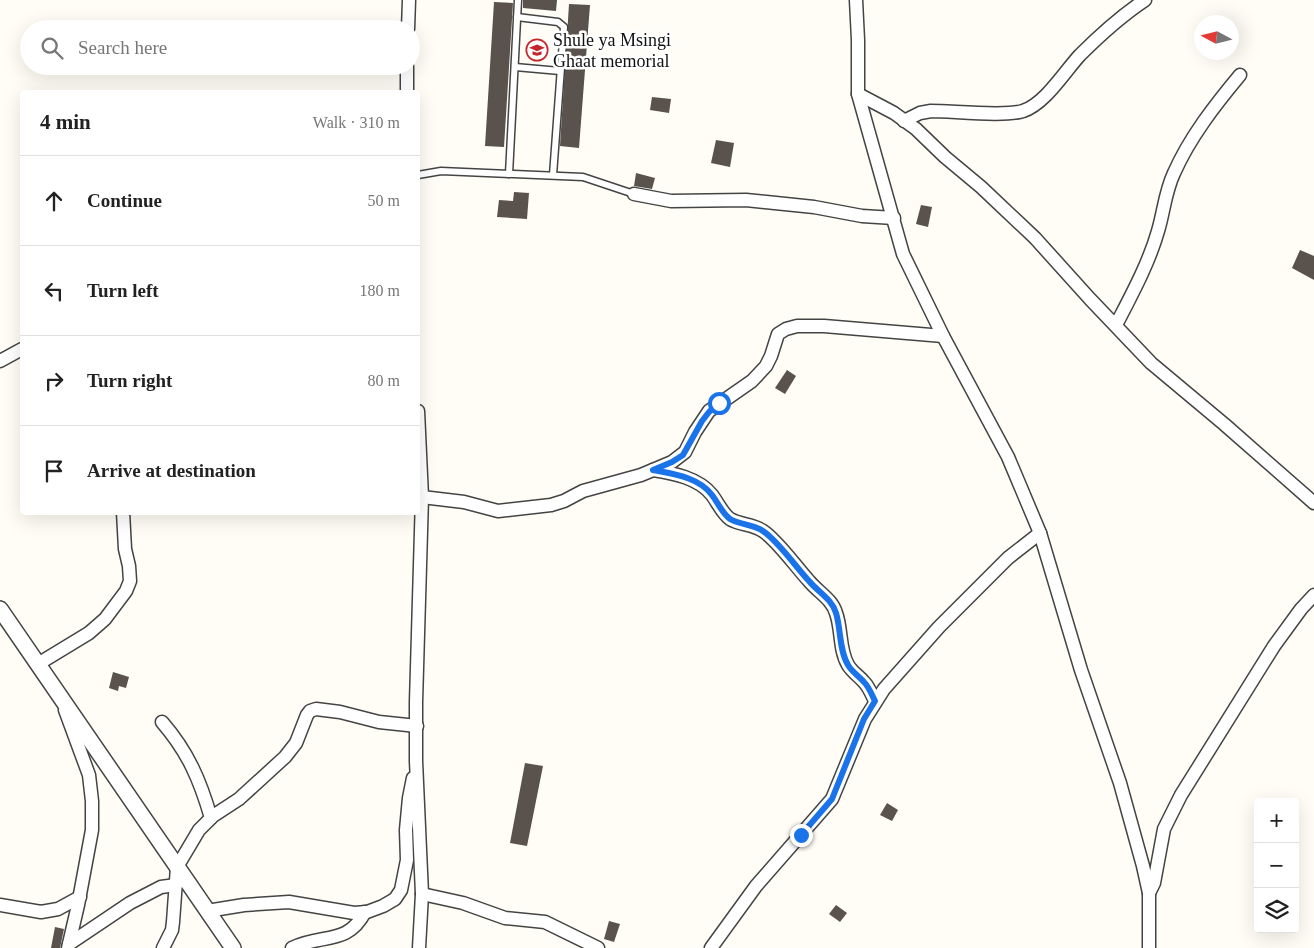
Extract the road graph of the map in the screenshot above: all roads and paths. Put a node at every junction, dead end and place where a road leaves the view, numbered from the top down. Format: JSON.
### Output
{"nodes":[{"id":1,"x":409,"y":0,"type":"edge"},
{"id":2,"x":518,"y":0,"type":"edge"},
{"id":3,"x":856,"y":0,"type":"edge"},
{"id":4,"x":1144,"y":0,"type":"edge"},
{"id":5,"x":517,"y":17,"type":"junction"},
{"id":6,"x":408,"y":20,"type":"edge"},
{"id":7,"x":515,"y":67,"type":"junction"},
{"id":8,"x":560,"y":71,"type":"junction"},
{"id":9,"x":407,"y":75,"type":"edge"},
{"id":10,"x":1240,"y":75,"type":"dead end"},
{"id":11,"x":407,"y":90,"type":"edge"},
{"id":12,"x":858,"y":94,"type":"junction"},
{"id":13,"x":904,"y":120,"type":"junction"},
{"id":14,"x":509,"y":174,"type":"junction"},
{"id":15,"x":420,"y":175,"type":"edge"},
{"id":16,"x":553,"y":175,"type":"junction"},
{"id":17,"x":634,"y":194,"type":"joint"},
{"id":18,"x":894,"y":218,"type":"junction"},
{"id":19,"x":1116,"y":325,"type":"junction"},
{"id":20,"x":943,"y":336,"type":"junction"},
{"id":21,"x":20,"y":350,"type":"edge"},
{"id":22,"x":0,"y":361,"type":"edge"},
{"id":23,"x":420,"y":454,"type":"edge"},
{"id":24,"x":653,"y":470,"type":"junction"},
{"id":25,"x":422,"y":497,"type":"junction"},
{"id":26,"x":1314,"y":503,"type":"edge"},
{"id":27,"x":123,"y":515,"type":"edge"},
{"id":28,"x":1040,"y":533,"type":"junction"},
{"id":29,"x":1314,"y":595,"type":"edge"},
{"id":30,"x":0,"y":608,"type":"edge"},
{"id":31,"x":38,"y":664,"type":"junction"},
{"id":32,"x":61,"y":698,"type":"junction"},
{"id":33,"x":875,"y":701,"type":"junction"},
{"id":34,"x":162,"y":722,"type":"dead end"},
{"id":35,"x":417,"y":726,"type":"junction"},
{"id":36,"x":416,"y":761,"type":"junction"},
{"id":37,"x":211,"y":818,"type":"junction"},
{"id":38,"x":177,"y":868,"type":"junction"},
{"id":39,"x":176,"y":885,"type":"junction"},
{"id":40,"x":1149,"y":893,"type":"junction"},
{"id":41,"x":422,"y":894,"type":"junction"},
{"id":42,"x":80,"y":897,"type":"junction"},
{"id":43,"x":0,"y":905,"type":"edge"},
{"id":44,"x":207,"y":911,"type":"junction"},
{"id":45,"x":365,"y":912,"type":"junction"},
{"id":46,"x":69,"y":946,"type":"edge"},
{"id":47,"x":590,"y":947,"type":"edge"},
{"id":48,"x":163,"y":948,"type":"edge"},
{"id":49,"x":233,"y":948,"type":"edge"},
{"id":50,"x":292,"y":948,"type":"edge"},
{"id":51,"x":419,"y":948,"type":"edge"},
{"id":52,"x":711,"y":948,"type":"edge"},
{"id":53,"x":1149,"y":948,"type":"edge"}],
"edges":[{"from":1,"to":6,"type":"street"},
{"from":2,"to":5,"type":"lane"},
{"from":3,"to":12,"type":"street"},
{"from":4,"to":13,"type":"street"},
{"from":5,"to":7,"type":"lane"},
{"from":5,"to":8,"type":"lane"},
{"from":7,"to":8,"type":"lane"},
{"from":7,"to":14,"type":"lane"},
{"from":8,"to":16,"type":"lane"},
{"from":9,"to":11,"type":"street"},
{"from":10,"to":19,"type":"street"},
{"from":12,"to":13,"type":"street"},
{"from":12,"to":18,"type":"street"},
{"from":13,"to":19,"type":"street"},
{"from":14,"to":15,"type":"lane"},
{"from":14,"to":16,"type":"lane"},
{"from":16,"to":17,"type":"lane"},
{"from":17,"to":18,"type":"street"},
{"from":18,"to":20,"type":"street"},
{"from":19,"to":26,"type":"street"},
{"from":20,"to":24,"type":"street"},
{"from":20,"to":28,"type":"street"},
{"from":21,"to":22,"type":"street"},
{"from":23,"to":25,"type":"street"},
{"from":24,"to":25,"type":"street"},
{"from":24,"to":33,"type":"street"},
{"from":25,"to":35,"type":"street"},
{"from":27,"to":31,"type":"street"},
{"from":28,"to":33,"type":"street"},
{"from":28,"to":40,"type":"street"},
{"from":29,"to":40,"type":"street"},
{"from":30,"to":31,"type":"street"},
{"from":31,"to":32,"type":"street"},
{"from":32,"to":38,"type":"street"},
{"from":32,"to":42,"type":"street"},
{"from":33,"to":52,"type":"street"},
{"from":34,"to":37,"type":"street"},
{"from":35,"to":36,"type":"street"},
{"from":35,"to":37,"type":"street"},
{"from":36,"to":41,"type":"street"},
{"from":36,"to":45,"type":"street"},
{"from":37,"to":38,"type":"street"},
{"from":38,"to":39,"type":"street"},
{"from":38,"to":44,"type":"street"},
{"from":39,"to":46,"type":"street"},
{"from":39,"to":48,"type":"street"},
{"from":40,"to":53,"type":"street"},
{"from":41,"to":47,"type":"street"},
{"from":41,"to":51,"type":"street"},
{"from":42,"to":43,"type":"street"},
{"from":42,"to":46,"type":"street"},
{"from":44,"to":45,"type":"street"},
{"from":44,"to":49,"type":"street"},
{"from":45,"to":50,"type":"street"}]}
